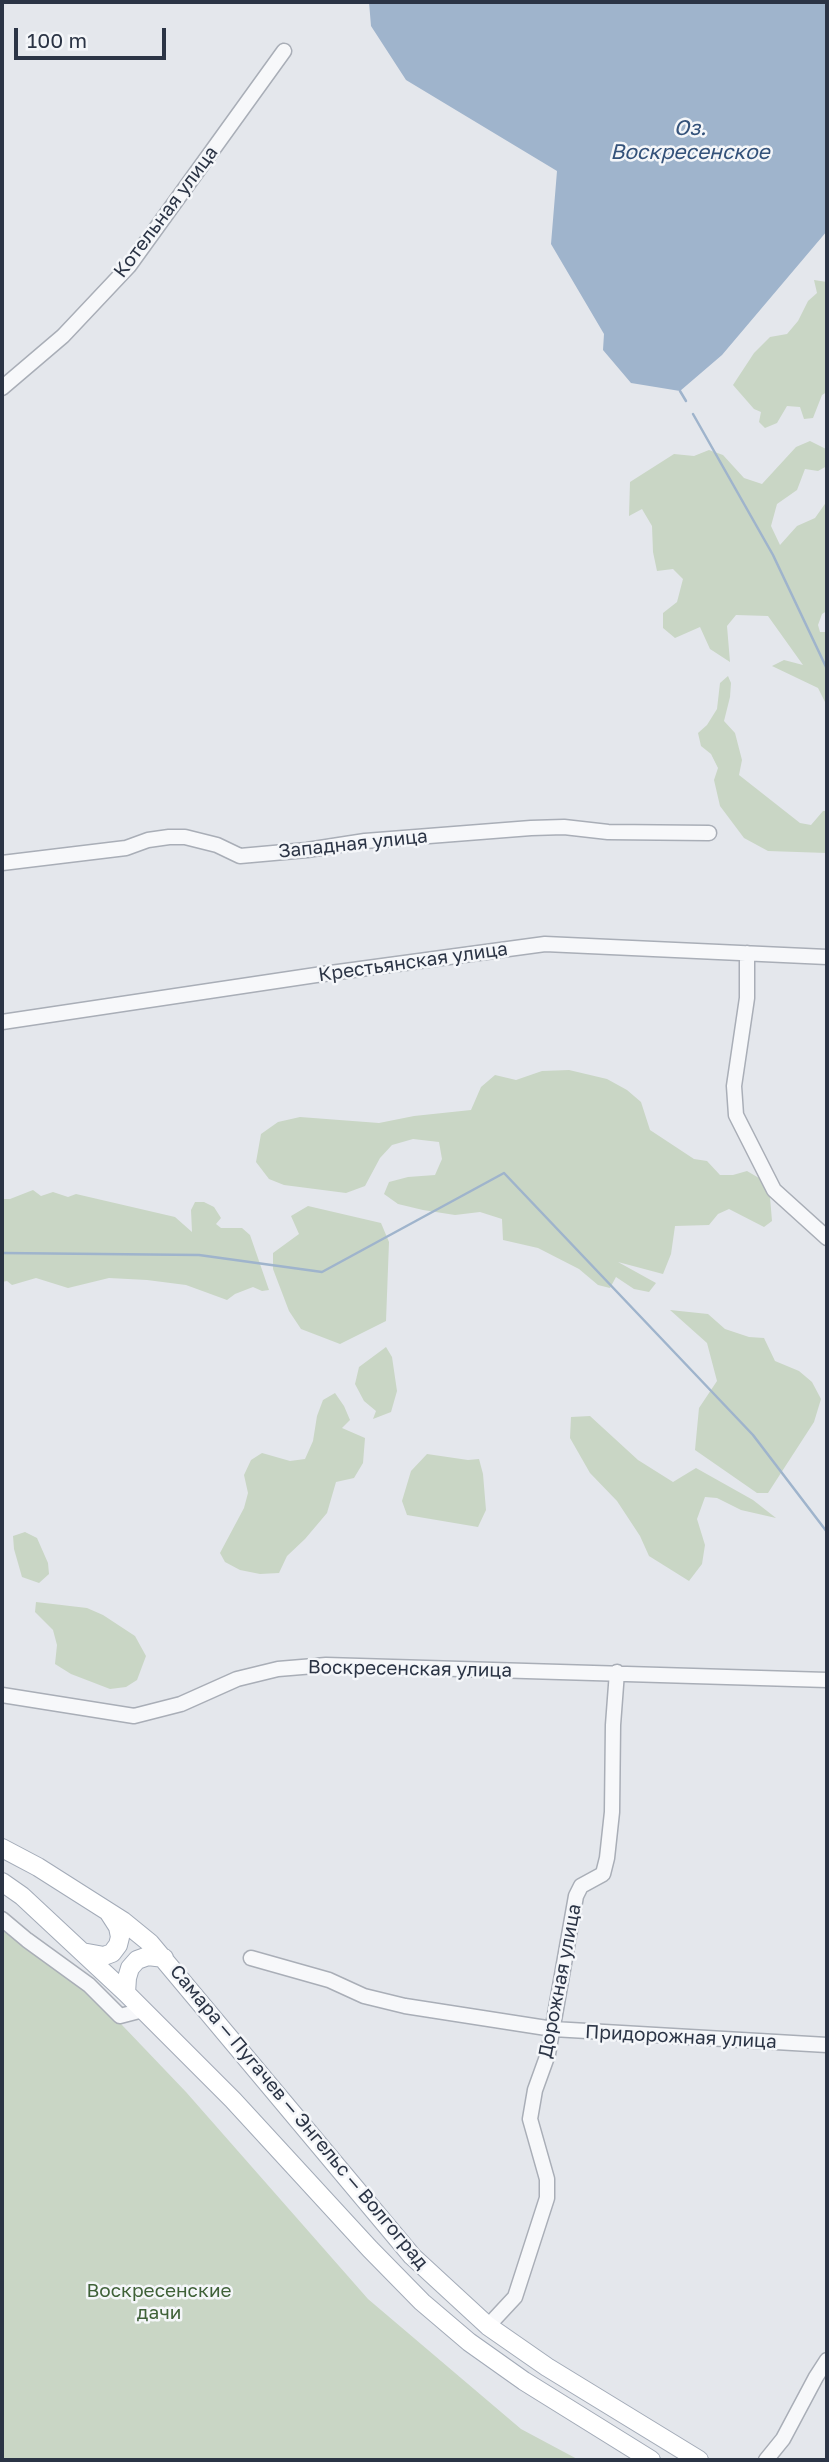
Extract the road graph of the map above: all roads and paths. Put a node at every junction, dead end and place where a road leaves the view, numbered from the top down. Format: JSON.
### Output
{"nodes":[{"id":1,"x":285,"y":51,"type":"dead end"},
{"id":2,"x":2,"y":388,"type":"edge"},
{"id":3,"x":709,"y":833,"type":"dead end"},
{"id":4,"x":2,"y":863,"type":"edge"},
{"id":5,"x":747,"y":953,"type":"junction"},
{"id":6,"x":827,"y":957,"type":"edge"},
{"id":7,"x":2,"y":1022,"type":"edge"},
{"id":8,"x":827,"y":1238,"type":"edge"},
{"id":9,"x":617,"y":1672,"type":"junction"},
{"id":10,"x":827,"y":1680,"type":"edge"},
{"id":11,"x":2,"y":1695,"type":"edge"},
{"id":12,"x":2,"y":1848,"type":"edge"},
{"id":13,"x":2,"y":1882,"type":"edge"},
{"id":14,"x":109,"y":1913,"type":"junction"},
{"id":15,"x":2,"y":1919,"type":"edge"},
{"id":16,"x":82,"y":1952,"type":"junction"},
{"id":17,"x":164,"y":1958,"type":"junction"},
{"id":18,"x":251,"y":1958,"type":"dead end"},
{"id":19,"x":126,"y":1993,"type":"junction"},
{"id":20,"x":143,"y":2010,"type":"junction"},
{"id":21,"x":553,"y":2029,"type":"junction"},
{"id":22,"x":827,"y":2045,"type":"edge"},
{"id":23,"x":488,"y":2326,"type":"junction"},
{"id":24,"x":827,"y":2361,"type":"edge"},
{"id":25,"x":783,"y":2439,"type":"junction"},
{"id":26,"x":651,"y":2460,"type":"edge"},
{"id":27,"x":699,"y":2460,"type":"edge"},
{"id":28,"x":766,"y":2460,"type":"edge"},
{"id":29,"x":777,"y":2460,"type":"edge"}],
"edges":[{"from":1,"to":2,"type":"street","name":"Котельная улица"},
{"from":3,"to":4,"type":"street","name":"Западная улица"},
{"from":5,"to":6,"type":"street","name":"Крестьянская улица"},
{"from":5,"to":7,"type":"street","name":"Крестьянская улица"},
{"from":5,"to":8,"type":"street"},
{"from":9,"to":10,"type":"street","name":"Воскресенская улица"},
{"from":9,"to":11,"type":"street","name":"Воскресенская улица"},
{"from":9,"to":21,"type":"street","name":"Дорожная улица"},
{"from":12,"to":14,"type":"main road","name":"Самара — Пугачев — Энгельс — Волгоград"},
{"from":13,"to":16,"type":"main road","name":"Самара — Пугачев — Энгельс — Волгоград"},
{"from":14,"to":16,"type":"main road"},
{"from":14,"to":17,"type":"main road","name":"Самара — Пугачев — Энгельс — Волгоград"},
{"from":15,"to":20,"type":"street"},
{"from":16,"to":19,"type":"main road","name":"Самара — Пугачев — Энгельс — Волгоград"},
{"from":17,"to":19,"type":"main road"},
{"from":17,"to":23,"type":"main road","name":"Самара — Пугачев — Энгельс — Волгоград"},
{"from":18,"to":21,"type":"street","name":"Придорожная улица"},
{"from":19,"to":20,"type":"main road","name":"Самара — Пугачев — Энгельс — Волгоград"},
{"from":20,"to":26,"type":"main road","name":"Самара — Пугачев — Энгельс — Волгоград"},
{"from":21,"to":22,"type":"street","name":"Придорожная улица"},
{"from":21,"to":23,"type":"street","name":"Дорожная улица"},
{"from":23,"to":27,"type":"main road","name":"Самара — Пугачев — Энгельс — Волгоград"},
{"from":24,"to":25,"type":"street"},
{"from":25,"to":28,"type":"street"},
{"from":25,"to":29,"type":"street"}]}
